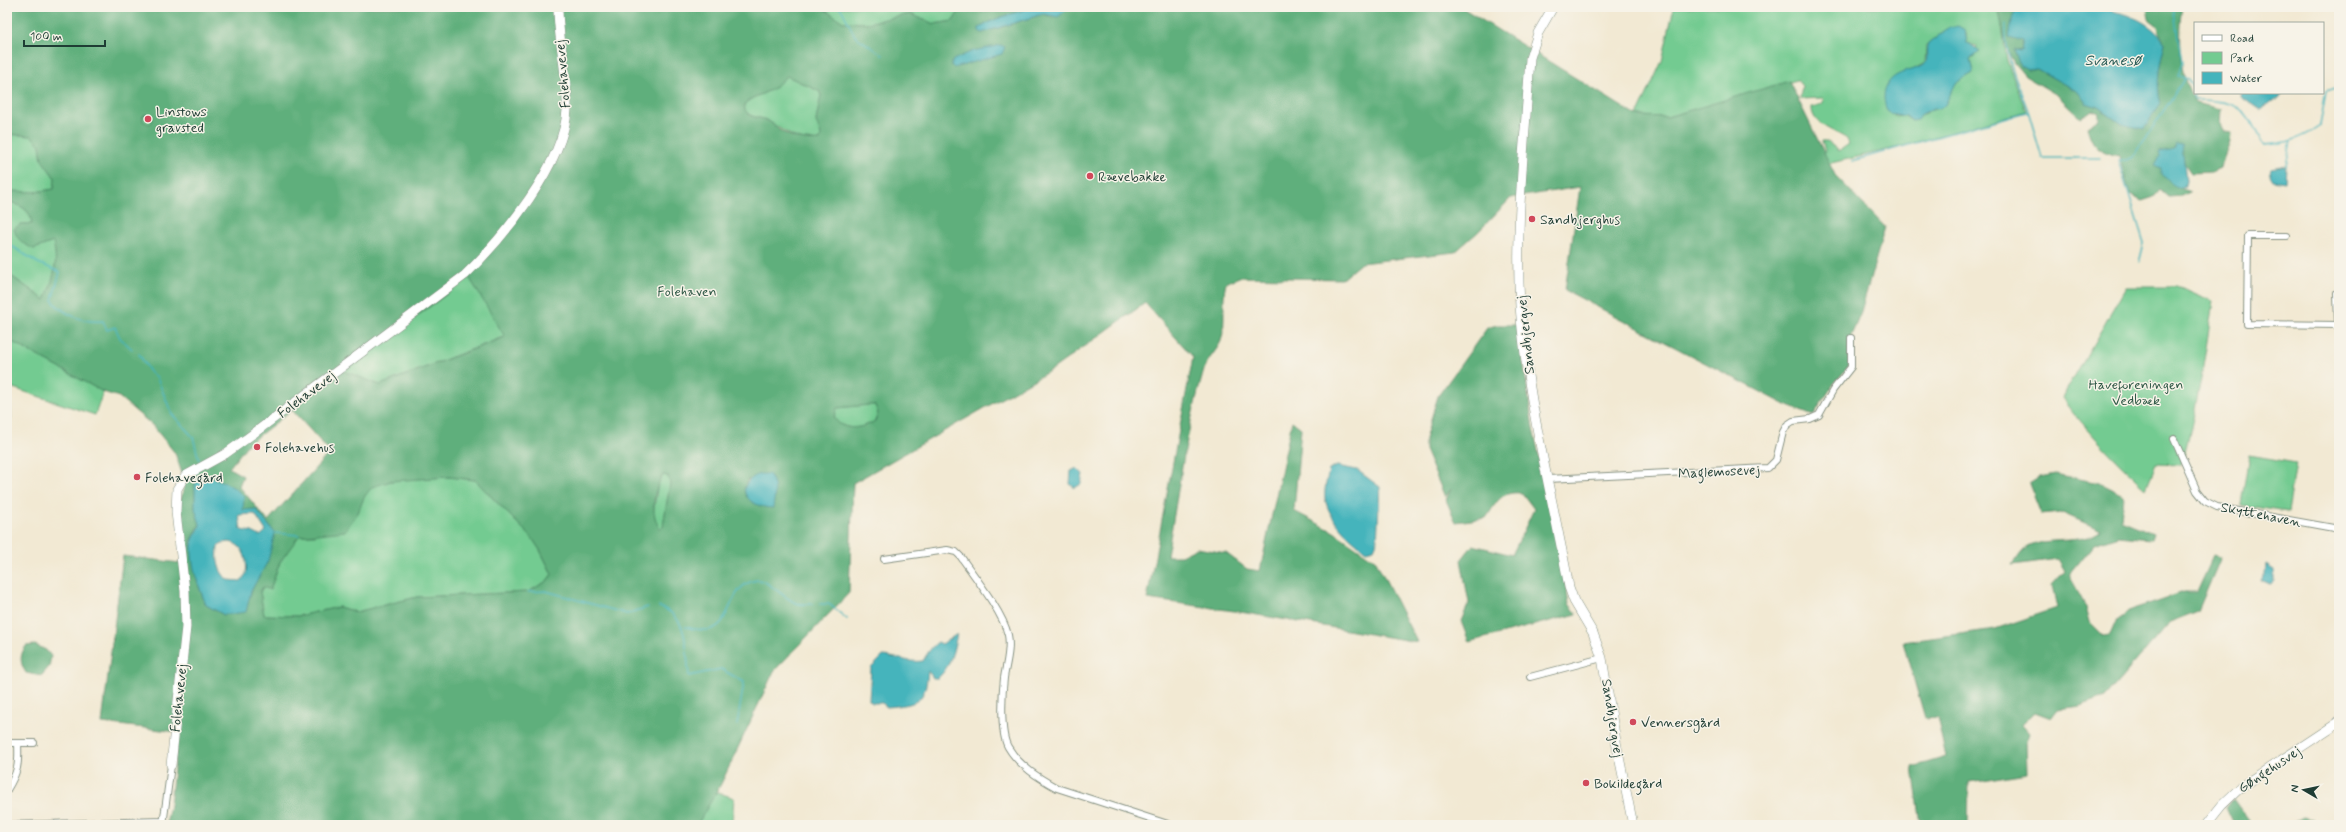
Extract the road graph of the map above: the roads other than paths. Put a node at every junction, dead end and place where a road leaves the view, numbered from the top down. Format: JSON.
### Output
{"nodes":[{"id":1,"x":558,"y":7,"type":"edge"},
{"id":2,"x":1553,"y":7,"type":"edge"},
{"id":3,"x":2287,"y":236,"type":"dead end"},
{"id":4,"x":2337,"y":293,"type":"dead end"},
{"id":5,"x":2339,"y":325,"type":"edge"},
{"id":6,"x":1852,"y":338,"type":"dead end"},
{"id":7,"x":2174,"y":439,"type":"dead end"},
{"id":8,"x":1548,"y":479,"type":"junction"},
{"id":9,"x":2339,"y":529,"type":"edge"},
{"id":10,"x":884,"y":559,"type":"dead end"},
{"id":11,"x":1602,"y":658,"type":"junction"},
{"id":12,"x":1530,"y":677,"type":"dead end"},
{"id":13,"x":2339,"y":722,"type":"edge"},
{"id":14,"x":7,"y":743,"type":"edge"},
{"id":15,"x":18,"y":743,"type":"junction"},
{"id":16,"x":34,"y":743,"type":"dead end"},
{"id":17,"x":171,"y":765,"type":"joint"},
{"id":18,"x":7,"y":790,"type":"edge"},
{"id":19,"x":163,"y":823,"type":"edge"},
{"id":20,"x":7,"y":825,"type":"edge"},
{"id":21,"x":1171,"y":825,"type":"edge"},
{"id":22,"x":1633,"y":825,"type":"edge"},
{"id":23,"x":2206,"y":825,"type":"edge"}],
"edges":[{"from":1,"to":17,"type":"street","name":"Folehavevej"},
{"from":2,"to":8,"type":"street","name":"Sandbjergvej"},
{"from":3,"to":5,"type":"street"},
{"from":4,"to":5,"type":"street"},
{"from":6,"to":8,"type":"street","name":"Maglemosevej"},
{"from":7,"to":9,"type":"street","name":"Skyttehaven"},
{"from":8,"to":11,"type":"street","name":"Sandbjergvej"},
{"from":10,"to":21,"type":"street"},
{"from":11,"to":12,"type":"street","name":"Sandbjergvej"},
{"from":11,"to":22,"type":"street","name":"Sandbjergvej"},
{"from":13,"to":23,"type":"street","name":"Gøngehusvej"},
{"from":14,"to":15,"type":"street"},
{"from":15,"to":16,"type":"street"},
{"from":15,"to":18,"type":"street"},
{"from":17,"to":19,"type":"street","name":"Folehavevej"},
{"from":19,"to":20,"type":"street"}]}
